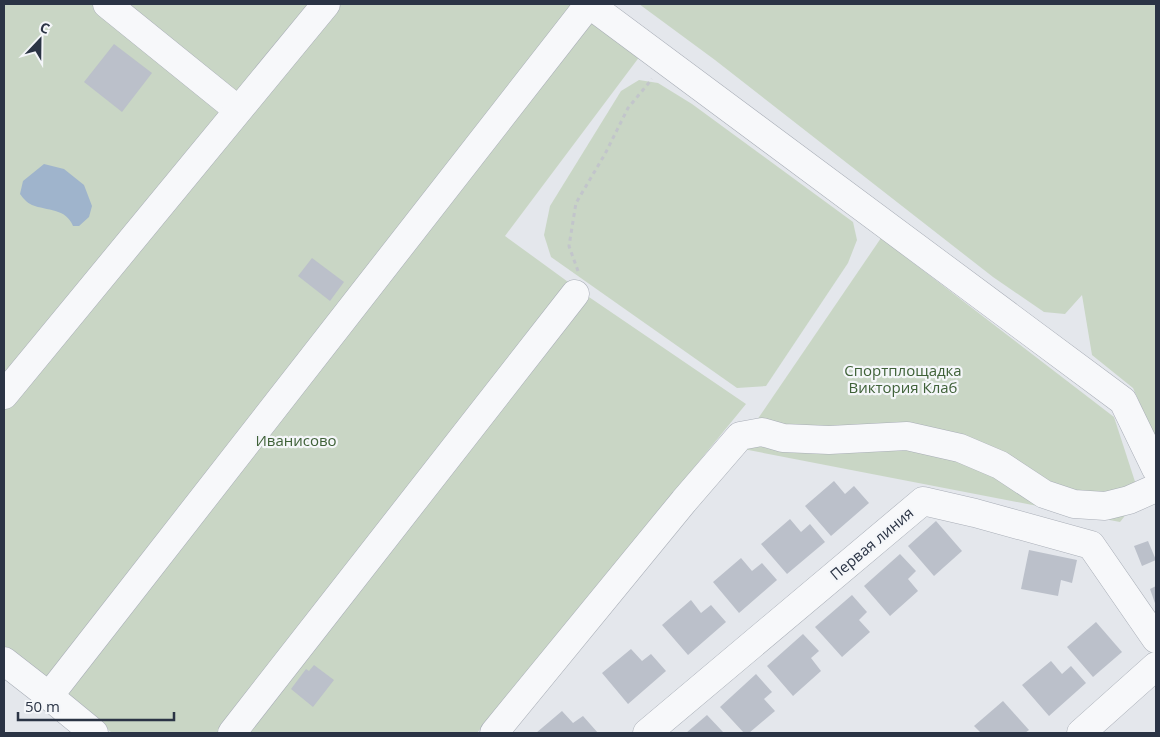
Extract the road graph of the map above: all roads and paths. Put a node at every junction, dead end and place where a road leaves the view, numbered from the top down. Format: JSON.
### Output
{"nodes":[{"id":1,"x":107,"y":4,"type":"edge"},
{"id":2,"x":326,"y":4,"type":"edge"},
{"id":3,"x":589,"y":4,"type":"edge"},
{"id":4,"x":666,"y":61,"type":"junction"},
{"id":5,"x":238,"y":110,"type":"junction"},
{"id":6,"x":578,"y":287,"type":"joint"},
{"id":7,"x":13,"y":367,"type":"edge"},
{"id":8,"x":4,"y":396,"type":"edge"},
{"id":9,"x":1156,"y":470,"type":"edge"},
{"id":10,"x":1156,"y":488,"type":"edge"},
{"id":11,"x":1156,"y":639,"type":"edge"},
{"id":12,"x":4,"y":661,"type":"edge"},
{"id":13,"x":1156,"y":666,"type":"edge"},
{"id":14,"x":49,"y":696,"type":"junction"},
{"id":15,"x":94,"y":733,"type":"edge"},
{"id":16,"x":232,"y":733,"type":"edge"},
{"id":17,"x":494,"y":733,"type":"edge"},
{"id":18,"x":647,"y":733,"type":"edge"},
{"id":19,"x":1081,"y":733,"type":"edge"}],
"edges":[{"from":1,"to":5,"type":"street"},
{"from":2,"to":5,"type":"street"},
{"from":3,"to":4,"type":"street"},
{"from":3,"to":14,"type":"street"},
{"from":4,"to":6,"type":"path"},
{"from":4,"to":9,"type":"street"},
{"from":5,"to":7,"type":"street"},
{"from":6,"to":16,"type":"street"},
{"from":7,"to":8,"type":"street"},
{"from":10,"to":17,"type":"street"},
{"from":11,"to":18,"type":"street","name":"Первая линия"},
{"from":12,"to":14,"type":"street"},
{"from":13,"to":19,"type":"street"},
{"from":14,"to":15,"type":"street"}]}
